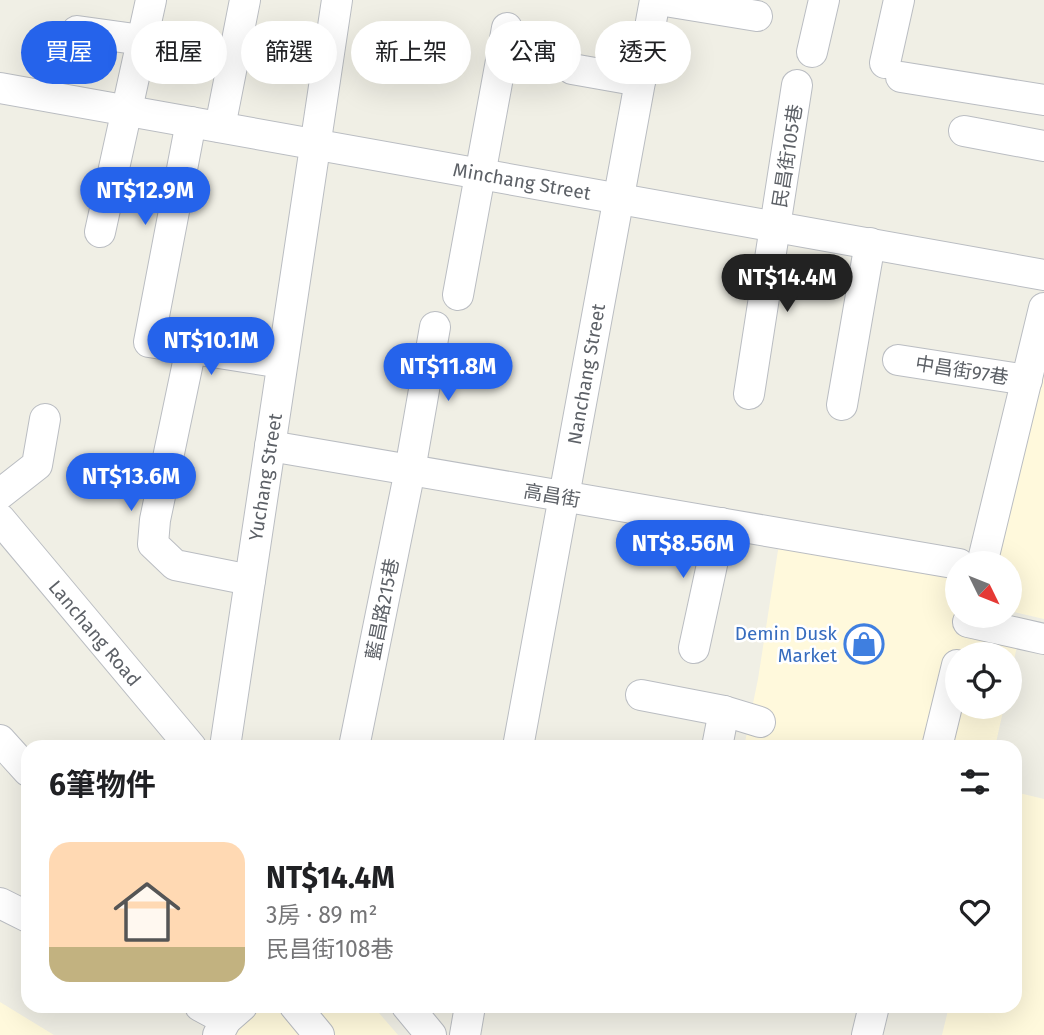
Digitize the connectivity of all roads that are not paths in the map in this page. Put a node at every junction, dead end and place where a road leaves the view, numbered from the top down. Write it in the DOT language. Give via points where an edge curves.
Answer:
graph roads {
  1 [pos="151,0"];
  2 [pos="245,0"];
  3 [pos="337,0"];
  4 [pos="657,0"];
  5 [pos="824,0"];
  6 [pos="899,0"];
  7 [pos="757,16"];
  8 [pos="146,21"];
  9 [pos="652,21"];
  10 [pos="812,52"];
  11 [pos="132,84"];
  12 [pos="497,84"];
  13 [pos="638,84"];
  14 [pos="797,85"];
  15 [pos="0,88"];
  16 [pos="1044,100"];
  17 [pos="126,111"];
  18 [pos="206,125"];
  19 [pos="964,131"];
  20 [pos="315,144"];
  21 [pos="1044,146"];
  22 [pos="480,174"];
  23 [pos="618,198"];
  24 [pos="776,227"];
  25 [pos="100,232"];
  26 [pos="870,243"];
  27 [pos="1044,275"];
  28 [pos="458,295"];
  29 [pos="1044,308"];
  30 [pos="435,327"];
  31 [pos="191,348"];
  32 [pos="898,360"];
  33 [pos="282,363"];
  34 [pos="1027,380"];
  35 [pos="749,394"];
  36 [pos="842,405"];
  37 [pos="45,419"];
  38 [pos="270,446"];
  39 [pos="410,470"];
  40 [pos="0,494"];
  41 [pos="564,497"];
  42 [pos="0,519"];
  43 [pos="721,523"];
  44 [pos="985,551"];
  45 [pos="945,562"];
  46 [pos="250,580"];
  47 [pos="1003,628"];
  48 [pos="1044,639"];
  49 [pos="694,648"];
  50 [pos="640,695"];
  51 [pos="724,711"];
  52 [pos="945,714"];
  53 [pos="760,722"];
  54 [pos="0,740"];
  55 [pos="185,740"];
  56 [pos="226,740"];
  57 [pos="355,740"];
  58 [pos="519,740"];
  59 [pos="718,740"];
  60 [pos="939,740"];
  61 [pos="21,763"];
  62 [pos="301,1013"];
  63 [pos="413,1013"];
  64 [pos="469,1013"];
  65 [pos="872,1013"];
  66 [pos="318,1035"];
  67 [pos="431,1035"];
  68 [pos="465,1035"];
  69 [pos="867,1035"];
  1 -- 8 [label="street"];
  2 -- 18 [label="street"];
  3 -- 20 [label="street, Yuchang Street"];
  4 -- 7 [label="street"];
  4 -- 9 [label="street, Nanchang Street"];
  5 -- 10 [label="street"];
  6 -- 16 [label="street" via="893,70"];
  11 -- 17 [label="street"];
  12 -- 22 [label="street"];
  13 -- 23 [label="street, Nanchang Street"];
  14 -- 24 [label="street, 民昌街105巷"];
  15 -- 17 [label="street, Minchang Street"];
  17 -- 18 [label="street, Minchang Street"];
  17 -- 25 [label="street"];
  18 -- 20 [label="street, Minchang Street"];
  18 -- 31 [label="street" via="149,342"];
  19 -- 21 [label="street"];
  20 -- 22 [label="street, Minchang Street"];
  20 -- 33 [label="street, Yuchang Street"];
  22 -- 23 [label="street, Minchang Street"];
  22 -- 28 [label="street"];
  23 -- 24 [label="street, Minchang Street"];
  23 -- 41 [label="street, Nanchang Street"];
  24 -- 26 [label="street, Minchang Street"];
  24 -- 35 [label="street, 民昌街105巷"];
  26 -- 27 [label="street, Minchang Street"];
  26 -- 36 [label="street"];
  29 -- 34 [label="street"];
  30 -- 39 [label="street, 藍昌路215巷"];
  31 -- 33 [label="street"];
  31 -- 46 [label="street" via="153,544 175,565"];
  32 -- 34 [label="street, 中昌街97巷"];
  33 -- 38 [label="street, Yuchang Street"];
  34 -- 44 [label="street"];
  37 -- 40 [label="street" via="37,465"];
  38 -- 39 [label="street, 高昌街"];
  38 -- 46 [label="street, Yuchang Street"];
  39 -- 41 [label="street, 高昌街"];
  39 -- 57 [label="street, 藍昌路215巷"];
  41 -- 43 [label="street, 高昌街"];
  41 -- 58 [label="street, Nanchang Street"];
  42 -- 55 [label="street, Lanchang Road"];
  43 -- 45 [label="street, 高昌街"];
  43 -- 49 [label="street"];
  46 -- 56 [label="street, Yuchang Street"];
  47 -- 48 [label="street"];
  50 -- 51 [label="street"];
  51 -- 53 [label="street"];
  51 -- 59 [label="street"];
  52 -- 60 [label="street"];
  54 -- 61 [label="street"];
  62 -- 66 [label="street"];
  63 -- 67 [label="street"];
  64 -- 68 [label="street"];
  65 -- 69 [label="street"];
}
